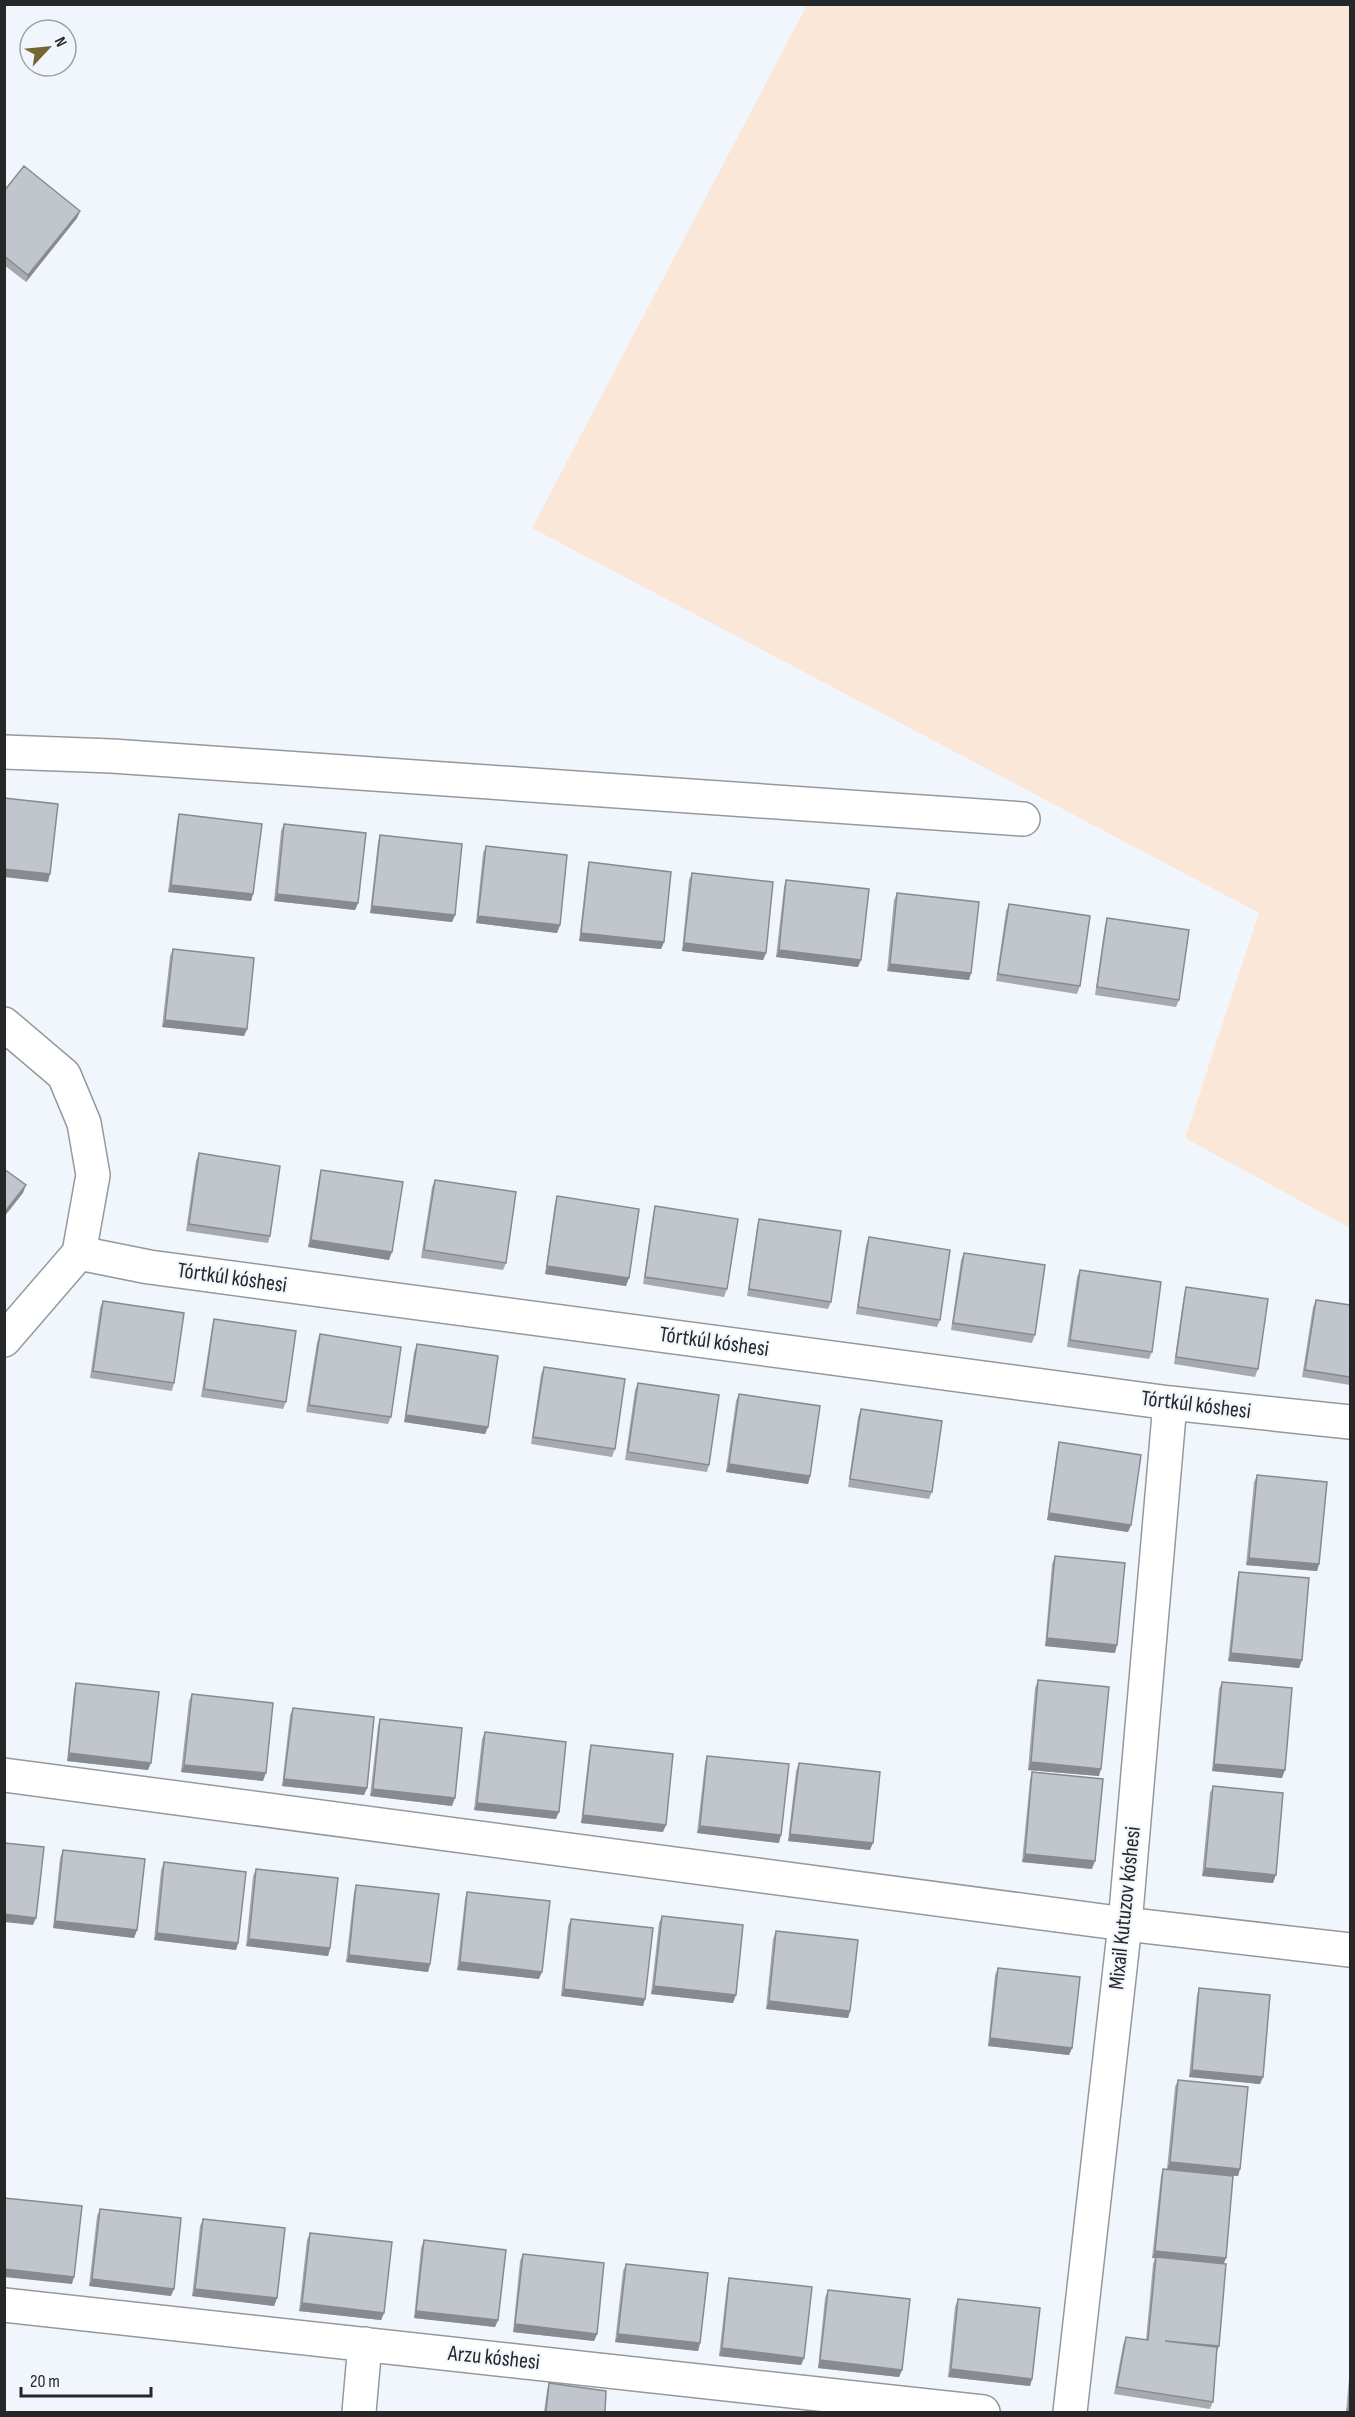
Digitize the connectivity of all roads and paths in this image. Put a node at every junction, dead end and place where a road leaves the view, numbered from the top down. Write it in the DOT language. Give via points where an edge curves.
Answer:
graph roads {
  1 [pos="4,752"];
  2 [pos="1023,819"];
  3 [pos="4,1024"];
  4 [pos="79,1253"];
  5 [pos="4,1340"];
  6 [pos="1170,1403"];
  7 [pos="1350,1422"];
  8 [pos="4,1775"];
  9 [pos="1125,1924"];
  10 [pos="1350,1950"];
  11 [pos="4,2305"];
  12 [pos="365,2344"];
  13 [pos="359,2412"];
  14 [pos="983,2412"];
  15 [pos="1070,2412"];
  1 -- 2 [label="street" via="124,756"];
  3 -- 4 [label="street" via="64,1075 84,1123 93,1175"];
  4 -- 5 [label="street"];
  4 -- 6 [label="street, Tórtkúl kóshesi" via="161,1268"];
  6 -- 7 [label="street, Tórtkúl kóshesi"];
  6 -- 9 [label="street, Mixail Kutuzov kóshesi"];
  8 -- 9 [label="street"];
  9 -- 10 [label="street"];
  9 -- 15 [label="street, Mixail Kutuzov kóshesi"];
  11 -- 12 [label="street, Arzu kóshesi"];
  12 -- 13 [label="street"];
  12 -- 14 [label="street, Arzu kóshesi"];
}
